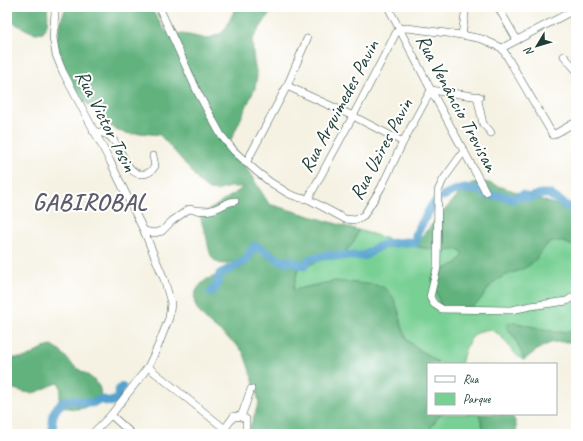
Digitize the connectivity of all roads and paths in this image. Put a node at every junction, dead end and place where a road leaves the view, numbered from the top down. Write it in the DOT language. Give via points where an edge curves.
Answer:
graph roads {
  1 [pos="57,7"];
  2 [pos="159,7"];
  3 [pos="388,7"];
  4 [pos="466,7"];
  5 [pos="498,7"];
  6 [pos="576,9"];
  7 [pos="400,29"];
  8 [pos="462,35"];
  9 [pos="307,38"];
  10 [pos="517,40"];
  11 [pos="502,48"];
  12 [pos="564,56"];
  13 [pos="576,70"];
  14 [pos="286,86"];
  15 [pos="431,90"];
  16 [pos="353,116"];
  17 [pos="576,122"];
  18 [pos="93,131"];
  19 [pos="491,133"];
  20 [pos="403,142"];
  21 [pos="464,151"];
  22 [pos="153,156"];
  23 [pos="246,163"];
  24 [pos="486,192"];
  25 [pos="308,199"];
  26 [pos="235,201"];
  27 [pos="144,231"];
  28 [pos="576,295"];
  29 [pos="148,366"];
  30 [pos="251,389"];
  31 [pos="111,415"];
  32 [pos="237,416"];
  33 [pos="223,432"];
  34 [pos="91,434"];
  35 [pos="132,434"];
  36 [pos="245,434"];
  1 -- 18 [label="street, Rua Victor Tosin" via="53,38 56,55"];
  2 -- 23 [label="street" via="198,93 221,134"];
  3 -- 7 [label="street, Rua Venâncio Trevisan"];
  4 -- 8 [label="street"];
  5 -- 10 [label="street"];
  6 -- 10 [label="street"];
  7 -- 8 [label="street"];
  7 -- 15 [label="street, Rua Venâncio Trevisan"];
  7 -- 16 [label="street, Rua Arquimedes Pavin"];
  8 -- 11 [label="street" via="482,39"];
  9 -- 14 [label="street"];
  10 -- 11 [label="street"];
  11 -- 17 [label="street" via="553,135"];
  12 -- 13 [label="street"];
  14 -- 16 [label="street"];
  14 -- 23 [label="street"];
  15 -- 19 [label="street" via="478,96 483,124"];
  15 -- 20 [label="street, Rua Uzires Pavin"];
  15 -- 21 [label="street, Rua Venâncio Trevisan"];
  16 -- 20 [label="street"];
  16 -- 25 [label="street, Rua Arquimedes Pavin"];
  18 -- 22 [label="street" via="105,133 113,139 132,171 138,174 152,171 156,166"];
  18 -- 27 [label="street, Rua Victor Tosin"];
  20 -- 25 [label="street, Rua Uzires Pavin" via="381,188 364,215 356,220 345,219"];
  21 -- 24 [label="street, Rua Venâncio Trevisan"];
  21 -- 28 [label="street" via="438,191 437,268 430,297 434,304 442,308 511,310 567,301"];
  23 -- 25 [label="street" via="289,194"];
  26 -- 27 [label="street" via="210,210 189,209 162,231"];
  27 -- 29 [label="street, Rua Victor Tosin" via="164,278 171,303 169,318"];
  29 -- 31 [label="street, Rua Victor Tosin"];
  29 -- 33 [label="street"];
  30 -- 32 [label="street"];
  31 -- 34 [label="street, Rua Victor Tosin"];
  31 -- 35 [label="street"];
  32 -- 33 [label="street"];
  32 -- 36 [label="street" via="246,420"];
}
